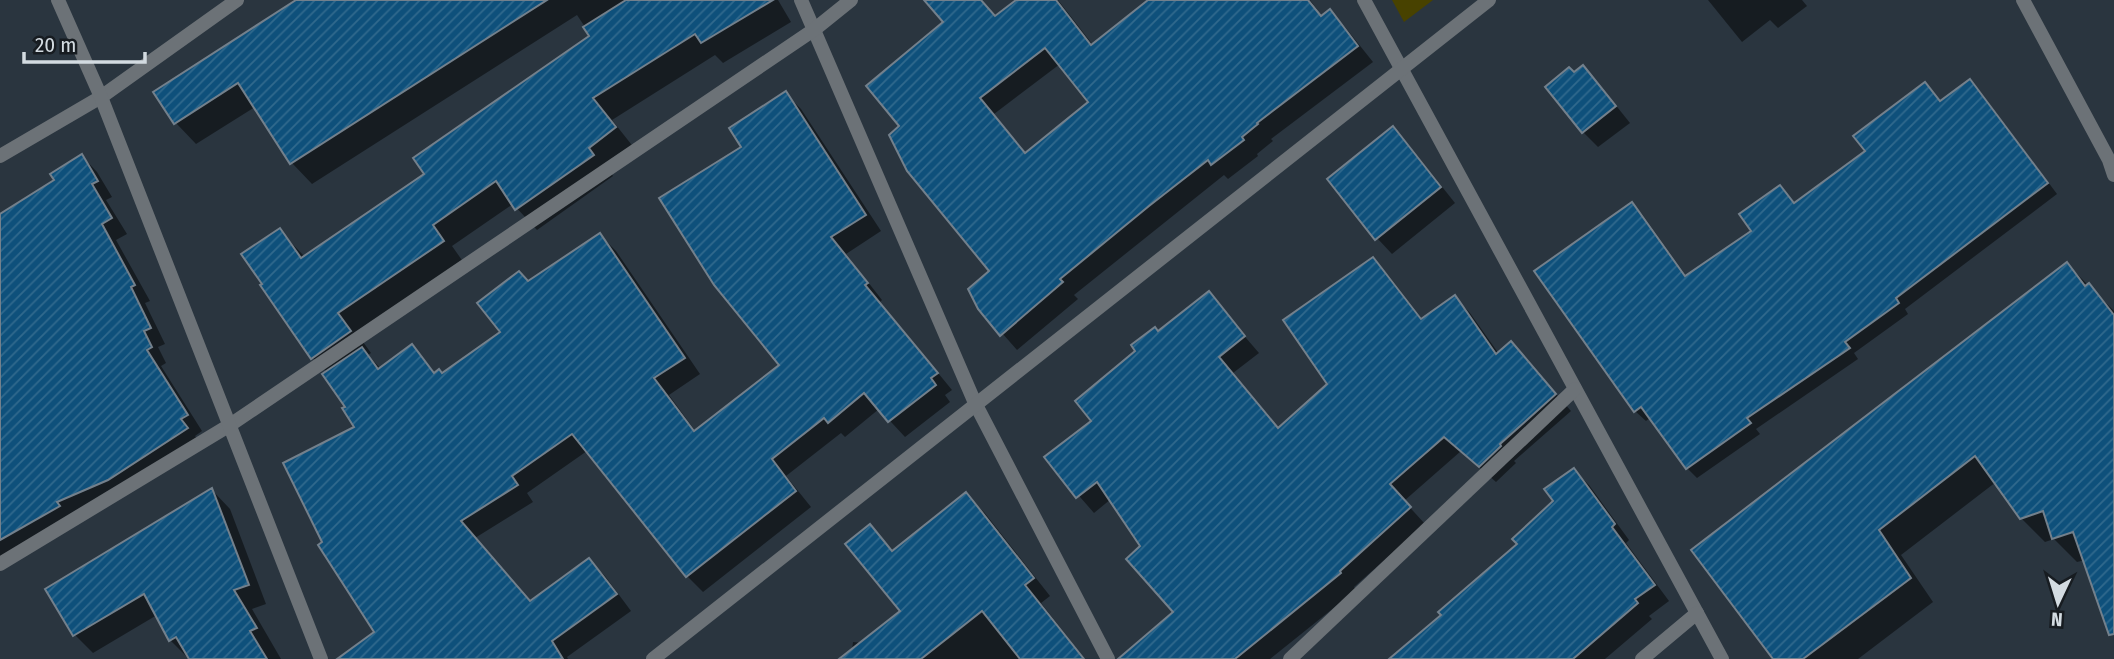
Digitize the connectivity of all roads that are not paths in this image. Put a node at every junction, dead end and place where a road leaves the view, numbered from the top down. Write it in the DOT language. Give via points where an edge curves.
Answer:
graph roads {
  1 [pos="58,0"];
  2 [pos="237,0"];
  3 [pos="801,0"];
  4 [pos="851,0"];
  5 [pos="1364,0"];
  6 [pos="1489,0"];
  7 [pos="2023,0"];
  8 [pos="815,29"];
  9 [pos="1402,69"];
  10 [pos="102,97"];
  11 [pos="0,156"];
  12 [pos="2111,159"];
  13 [pos="2114,175"];
  14 [pos="1575,389"];
  15 [pos="975,403"];
  16 [pos="230,425"];
  17 [pos="0,564"];
  18 [pos="1697,613"];
  19 [pos="321,659"];
  20 [pos="653,659"];
  21 [pos="1108,659"];
  22 [pos="1290,659"];
  23 [pos="1642,659"];
  24 [pos="1722,659"];
  1 -- 10 [label="street"];
  2 -- 10 [label="street"];
  3 -- 8 [label="street"];
  4 -- 8 [label="street"];
  5 -- 9 [label="street"];
  6 -- 9 [label="street"];
  7 -- 12 [label="street"];
  8 -- 15 [label="street"];
  8 -- 16 [label="street"];
  9 -- 14 [label="street"];
  9 -- 15 [label="street"];
  10 -- 11 [label="street"];
  10 -- 16 [label="street"];
  12 -- 13 [label="street"];
  14 -- 18 [label="street"];
  14 -- 22 [label="street"];
  15 -- 20 [label="street"];
  15 -- 21 [label="street"];
  16 -- 17 [label="street"];
  16 -- 19 [label="street"];
  18 -- 23 [label="street"];
  18 -- 24 [label="street"];
}
